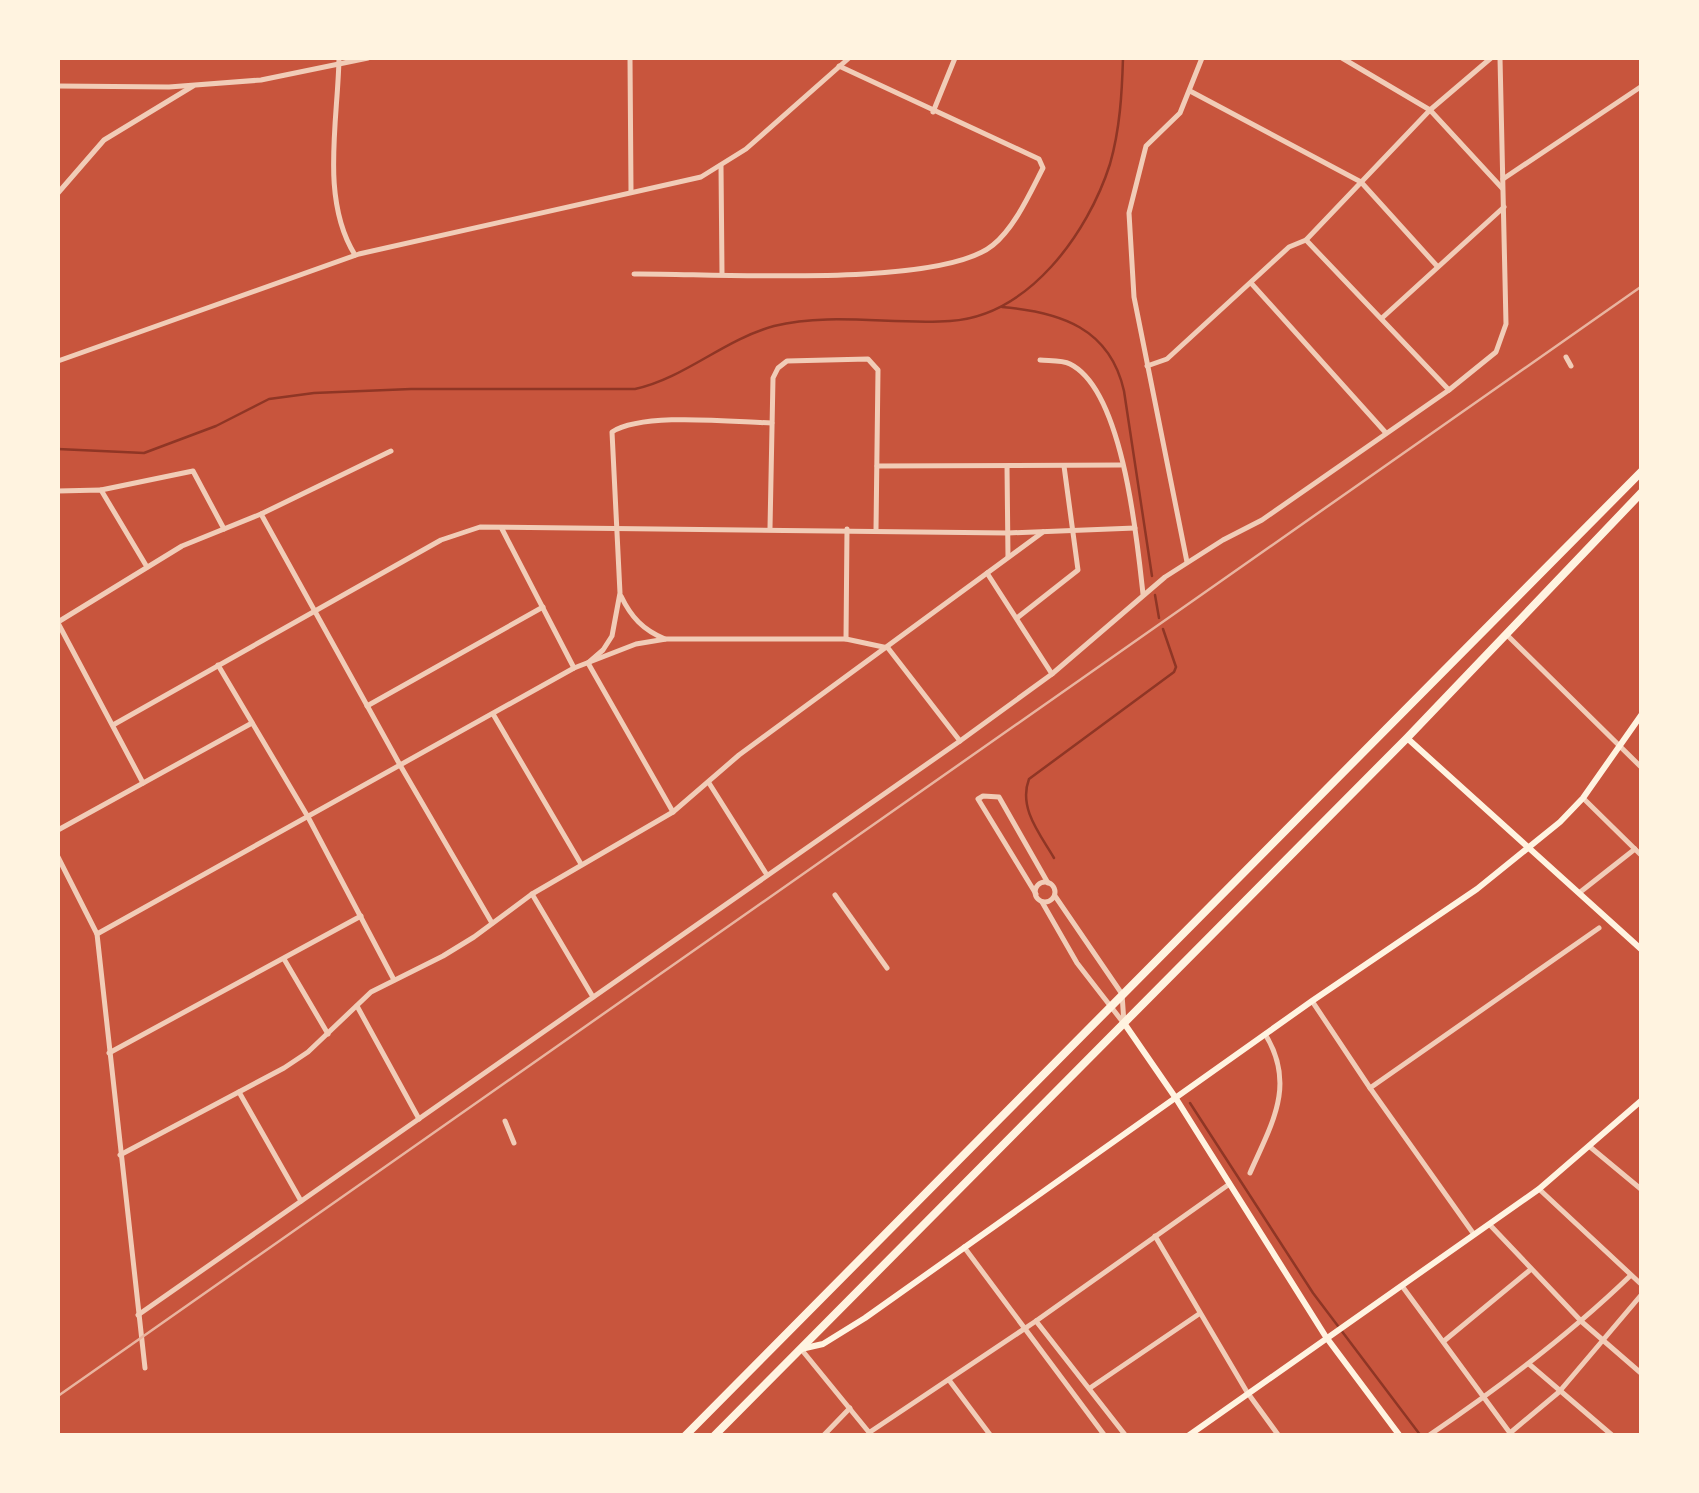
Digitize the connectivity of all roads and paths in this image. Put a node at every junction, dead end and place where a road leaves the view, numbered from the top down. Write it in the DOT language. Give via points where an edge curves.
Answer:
graph roads {
  1 [pos="368,58"];
  2 [pos="630,58"];
  3 [pos="848,58"];
  4 [pos="955,58"];
  5 [pos="1202,58"];
  6 [pos="1342,58"];
  7 [pos="1491,58"];
  8 [pos="1500,58"];
  9 [pos="340,60"];
  10 [pos="839,66"];
  11 [pos="196,85"];
  12 [pos="58,86"];
  13 [pos="1642,86"];
  14 [pos="1189,90"];
  15 [pos="1430,110"];
  16 [pos="933,112"];
  17 [pos="721,164"];
  18 [pos="1504,179"];
  19 [pos="1361,182"];
  20 [pos="1504,190"];
  21 [pos="631,191"];
  22 [pos="58,193"];
  23 [pos="1504,207"];
  24 [pos="1306,240"];
  25 [pos="355,256"];
  26 [pos="1437,266"];
  27 [pos="722,273"];
  28 [pos="634,274"];
  29 [pos="1251,283"];
  30 [pos="1382,318"];
  31 [pos="1566,357"];
  32 [pos="1040,360"];
  33 [pos="58,361"];
  34 [pos="1147,366"];
  35 [pos="1571,366"];
  36 [pos="1449,390"];
  37 [pos="772,423"];
  38 [pos="1386,433"];
  39 [pos="391,451"];
  40 [pos="1121,465"];
  41 [pos="877,466"];
  42 [pos="1007,466"];
  43 [pos="1064,466"];
  44 [pos="1642,467"];
  45 [pos="101,490"];
  46 [pos="58,491"];
  47 [pos="1642,492"];
  48 [pos="260,514"];
  49 [pos="502,528"];
  50 [pos="616,528"];
  51 [pos="770,528"];
  52 [pos="1135,528"];
  53 [pos="224,529"];
  54 [pos="847,529"];
  55 [pos="876,530"];
  56 [pos="1072,531"];
  57 [pos="1008,532"];
  58 [pos="1043,532"];
  59 [pos="1008,557"];
  60 [pos="1187,562"];
  61 [pos="147,567"];
  62 [pos="987,572"];
  63 [pos="620,593"];
  64 [pos="1143,594"];
  65 [pos="543,608"];
  66 [pos="314,610"];
  67 [pos="1017,618"];
  68 [pos="58,622"];
  69 [pos="1506,634"];
  70 [pos="666,639"];
  71 [pos="846,640"];
  72 [pos="888,648"];
  73 [pos="588,663"];
  74 [pos="218,665"];
  75 [pos="574,668"];
  76 [pos="1052,674"];
  77 [pos="367,706"];
  78 [pos="493,714"];
  79 [pos="1642,714"];
  80 [pos="252,723"];
  81 [pos="112,725"];
  82 [pos="1406,738"];
  83 [pos="960,740"];
  84 [pos="1619,748"];
  85 [pos="400,766"];
  86 [pos="1642,768"];
  87 [pos="143,783"];
  88 [pos="709,783"];
  89 [pos="1582,798"];
  90 [pos="673,812"];
  91 [pos="308,817"];
  92 [pos="58,830"];
  93 [pos="1530,847"];
  94 [pos="1634,849"];
  95 [pos="1642,856"];
  96 [pos="58,857"];
  97 [pos="581,864"];
  98 [pos="767,875"];
  99 [pos="1048,883"];
  100 [pos="1579,893"];
  101 [pos="532,894"];
  102 [pos="1036,894"];
  103 [pos="835,895"];
  104 [pos="1055,896"];
  105 [pos="1042,902"];
  106 [pos="361,916"];
  107 [pos="492,923"];
  108 [pos="1599,928"];
  109 [pos="97,934"];
  110 [pos="1642,950"];
  111 [pos="284,958"];
  112 [pos="888,968"];
  113 [pos="394,980"];
  114 [pos="1122,994"];
  115 [pos="593,997"];
  116 [pos="1312,1001"];
  117 [pos="357,1006"];
  118 [pos="1109,1007"];
  119 [pos="1124,1023"];
  120 [pos="328,1034"];
  121 [pos="1266,1034"];
  122 [pos="109,1053"];
  123 [pos="1370,1088"];
  124 [pos="239,1092"];
  125 [pos="1176,1097"];
  126 [pos="1642,1100"];
  127 [pos="419,1118"];
  128 [pos="506,1121"];
  129 [pos="514,1143"];
  130 [pos="1589,1146"];
  131 [pos="120,1155"];
  132 [pos="1250,1173"];
  133 [pos="1228,1185"];
  134 [pos="1539,1190"];
  135 [pos="1642,1190"];
  136 [pos="301,1201"];
  137 [pos="1490,1224"];
  138 [pos="1473,1233"];
  139 [pos="1156,1236"];
  140 [pos="964,1247"];
  141 [pos="1530,1270"];
  142 [pos="1630,1276"];
  143 [pos="1402,1286"];
  144 [pos="1642,1286"];
  145 [pos="1642,1294"];
  146 [pos="1199,1314"];
  147 [pos="138,1316"];
  148 [pos="1036,1322"];
  149 [pos="1582,1322"];
  150 [pos="1025,1329"];
  151 [pos="1326,1337"];
  152 [pos="1602,1340"];
  153 [pos="1443,1342"];
  154 [pos="801,1349"];
  155 [pos="1529,1364"];
  156 [pos="145,1368"];
  157 [pos="1642,1374"];
  158 [pos="948,1380"];
  159 [pos="1090,1388"];
  160 [pos="1247,1392"];
  161 [pos="1559,1392"];
  162 [pos="1483,1398"];
  163 [pos="850,1408"];
  164 [pos="871,1434"];
  165 [pos="1511,1434"];
  166 [pos="685,1436"];
  167 [pos="714,1436"];
  168 [pos="823,1436"];
  169 [pos="991,1436"];
  170 [pos="1105,1436"];
  171 [pos="1126,1436"];
  172 [pos="1188,1436"];
  173 [pos="1278,1436"];
  174 [pos="1400,1436"];
  175 [pos="1428,1436"];
  176 [pos="1613,1436"];
  1 -- 9 [label="street"];
  2 -- 21 [label="street"];
  3 -- 10 [label="street"];
  4 -- 16 [label="street"];
  5 -- 14 [label="street"];
  6 -- 15 [label="street"];
  7 -- 15 [label="street"];
  8 -- 18 [label="street"];
  9 -- 11 [label="street" via="260,80"];
  9 -- 25 [label="street" via="334,196"];
  10 -- 16 [label="street"];
  10 -- 17 [label="street"];
  11 -- 12 [label="street"];
  11 -- 22 [label="street" via="104,140"];
  13 -- 18 [label="street"];
  14 -- 19 [label="street"];
  14 -- 34 [label="street" via="1180,112 1146,146 1129,213"];
  15 -- 19 [label="street"];
  15 -- 20 [label="street"];
  16 -- 27 [label="street" via="1039,159 1043,168 1023,206 993,245 928,270"];
  17 -- 21 [label="street" via="701,177"];
  17 -- 27 [label="street"];
  18 -- 20 [label="street"];
  19 -- 24 [label="street"];
  19 -- 26 [label="street"];
  20 -- 23 [label="street"];
  21 -- 25 [label="street"];
  23 -- 26 [label="street"];
  23 -- 36 [label="street" via="1501,342"];
  24 -- 29 [label="street" via="1288,247"];
  24 -- 30 [label="street"];
  25 -- 33 [label="street"];
  26 -- 30 [label="street"];
  27 -- 28 [label="street"];
  29 -- 34 [label="street" via="1167,359"];
  29 -- 38 [label="street"];
  30 -- 36 [label="street"];
  31 -- 35 [label="street"];
  32 -- 40 [label="street" via="1068,362 1080,372 1110,416"];
  34 -- 60 [label="street"];
  36 -- 38 [label="street"];
  37 -- 41 [label="street" via="773,378 787,361 868,359 878,370"];
  37 -- 50 [label="street" via="660,421 612,432"];
  37 -- 51 [label="street"];
  38 -- 60 [label="street" via="1262,520"];
  39 -- 48 [label="street"];
  40 -- 43 [label="street"];
  40 -- 52 [label="street"];
  41 -- 42 [label="street"];
  41 -- 55 [label="street"];
  42 -- 43 [label="street"];
  42 -- 57 [label="street"];
  43 -- 56 [label="street"];
  44 -- 114 [label="highway"];
  45 -- 46 [label="street"];
  45 -- 53 [label="street" via="193,471"];
  45 -- 61 [label="street"];
  47 -- 69 [label="highway"];
  48 -- 53 [label="street"];
  48 -- 66 [label="street"];
  49 -- 50 [label="street"];
  49 -- 65 [label="street"];
  49 -- 66 [label="street" via="480,527 441,540"];
  50 -- 51 [label="street"];
  50 -- 63 [label="street"];
  51 -- 54 [label="street"];
  52 -- 56 [label="street"];
  52 -- 64 [label="street"];
  53 -- 61 [label="street"];
  54 -- 55 [label="street"];
  54 -- 71 [label="street"];
  55 -- 57 [label="street"];
  56 -- 58 [label="street"];
  56 -- 67 [label="street" via="1078,570"];
  57 -- 58 [label="street"];
  57 -- 59 [label="street"];
  58 -- 59 [label="street"];
  59 -- 62 [label="street"];
  60 -- 64 [label="street"];
  61 -- 68 [label="street"];
  62 -- 67 [label="street"];
  62 -- 72 [label="street"];
  63 -- 70 [label="street" via="637,621"];
  63 -- 73 [label="street" via="612,636"];
  64 -- 76 [label="street"];
  65 -- 75 [label="street"];
  65 -- 77 [label="street"];
  66 -- 74 [label="street"];
  66 -- 77 [label="street"];
  67 -- 76 [label="street"];
  68 -- 81 [label="street"];
  69 -- 82 [label="highway"];
  69 -- 84 [label="street"];
  70 -- 71 [label="street"];
  70 -- 73 [label="street"];
  71 -- 72 [label="street"];
  72 -- 83 [label="street"];
  72 -- 88 [label="street"];
  73 -- 75 [label="street"];
  73 -- 90 [label="street"];
  74 -- 80 [label="street"];
  74 -- 81 [label="street"];
  75 -- 78 [label="street"];
  76 -- 83 [label="street"];
  77 -- 85 [label="street"];
  78 -- 85 [label="street"];
  78 -- 97 [label="street"];
  79 -- 84 [label="main road"];
  80 -- 87 [label="street"];
  80 -- 91 [label="street"];
  81 -- 87 [label="street"];
  82 -- 93 [label="main road"];
  82 -- 119 [label="highway"];
  83 -- 98 [label="street"];
  84 -- 86 [label="street"];
  84 -- 89 [label="main road"];
  85 -- 91 [label="street"];
  85 -- 107 [label="street"];
  87 -- 92 [label="street"];
  88 -- 90 [label="street"];
  88 -- 98 [label="street"];
  89 -- 93 [label="main road"];
  89 -- 94 [label="street"];
  90 -- 97 [label="street"];
  91 -- 106 [label="street"];
  91 -- 109 [label="street"];
  93 -- 100 [label="main road"];
  93 -- 116 [label="main road"];
  94 -- 95 [label="street"];
  94 -- 100 [label="street"];
  96 -- 109 [label="street"];
  97 -- 101 [label="street"];
  98 -- 115 [label="street"];
  99 -- 102 [label="street" via="1038,885"];
  99 -- 102 [label="street" via="999,797 978,799"];
  99 -- 104 [label="street"];
  100 -- 110 [label="main road"];
  101 -- 107 [label="street"];
  101 -- 115 [label="street"];
  102 -- 105 [label="street"];
  103 -- 112 [label="street"];
  104 -- 105 [label="street"];
  104 -- 114 [label="street"];
  105 -- 118 [label="street"];
  106 -- 111 [label="street"];
  106 -- 113 [label="street"];
  107 -- 113 [label="street"];
  108 -- 123 [label="street"];
  109 -- 122 [label="street"];
  111 -- 120 [label="street"];
  111 -- 122 [label="street"];
  113 -- 117 [label="street"];
  114 -- 118 [label="highway"];
  114 -- 119 [label="street"];
  115 -- 127 [label="street"];
  116 -- 121 [label="main road"];
  116 -- 123 [label="street"];
  117 -- 120 [label="street"];
  117 -- 127 [label="street"];
  118 -- 119 [label="street"];
  118 -- 166 [label="highway"];
  119 -- 125 [label="main road"];
  119 -- 154 [label="highway"];
  120 -- 124 [label="street"];
  121 -- 125 [label="main road"];
  121 -- 132 [label="street" via="1281,1096"];
  122 -- 131 [label="street"];
  123 -- 138 [label="street"];
  124 -- 131 [label="street"];
  124 -- 136 [label="street"];
  125 -- 133 [label="main road"];
  125 -- 140 [label="main road"];
  126 -- 130 [label="main road"];
  127 -- 136 [label="street"];
  128 -- 129 [label="street"];
  130 -- 134 [label="main road"];
  130 -- 135 [label="street"];
  131 -- 147 [label="street"];
  133 -- 139 [label="street"];
  133 -- 151 [label="main road"];
  134 -- 137 [label="main road"];
  134 -- 142 [label="street"];
  136 -- 147 [label="street"];
  137 -- 138 [label="main road"];
  137 -- 141 [label="street"];
  138 -- 143 [label="main road"];
  139 -- 146 [label="street"];
  139 -- 148 [label="street"];
  140 -- 150 [label="street"];
  140 -- 154 [label="main road" via="844,1332"];
  141 -- 149 [label="street"];
  141 -- 153 [label="street"];
  142 -- 144 [label="street"];
  142 -- 149 [label="street"];
  143 -- 151 [label="main road"];
  143 -- 153 [label="street"];
  145 -- 152 [label="street"];
  146 -- 159 [label="street"];
  146 -- 160 [label="street"];
  147 -- 156 [label="street"];
  148 -- 150 [label="street"];
  148 -- 159 [label="street"];
  149 -- 152 [label="street"];
  149 -- 155 [label="street"];
  150 -- 158 [label="street"];
  150 -- 170 [label="street"];
  151 -- 160 [label="main road"];
  151 -- 174 [label="main road"];
  152 -- 157 [label="street"];
  152 -- 161 [label="street"];
  153 -- 162 [label="street"];
  154 -- 163 [label="street"];
  154 -- 167 [label="highway"];
  155 -- 161 [label="street"];
  155 -- 162 [label="street"];
  158 -- 164 [label="street"];
  158 -- 169 [label="street"];
  159 -- 171 [label="street"];
  160 -- 172 [label="main road"];
  160 -- 173 [label="street"];
  161 -- 165 [label="street"];
  161 -- 176 [label="street"];
  162 -- 165 [label="street"];
  162 -- 175 [label="street"];
  163 -- 164 [label="street"];
  163 -- 168 [label="street"];
}
